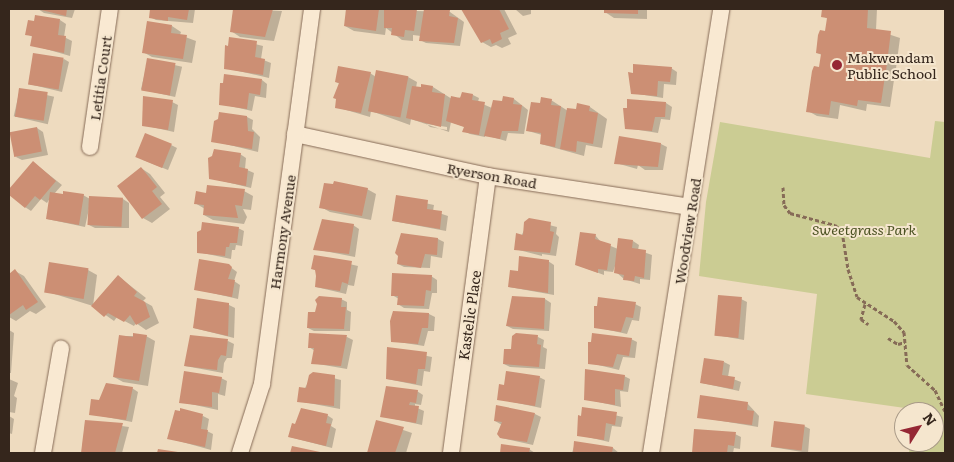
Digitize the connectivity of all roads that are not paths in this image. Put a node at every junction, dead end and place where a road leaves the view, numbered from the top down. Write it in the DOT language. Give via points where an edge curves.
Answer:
graph roads {
  1 [pos="110,9"];
  2 [pos="312,9"];
  3 [pos="721,9"];
  4 [pos="295,134"];
  5 [pos="90,148"];
  6 [pos="488,176"];
  7 [pos="691,207"];
  8 [pos="61,349"];
  9 [pos="43,453"];
  10 [pos="240,453"];
  11 [pos="451,453"];
  12 [pos="651,453"];
  1 -- 5 [label="street, Letitia Court"];
  2 -- 4 [label="street, Harmony Avenue"];
  3 -- 7 [label="street, Woodview Road"];
  4 -- 6 [label="street, Ryerson Road"];
  4 -- 10 [label="street, Harmony Avenue" via="262,384"];
  6 -- 7 [label="street, Ryerson Road"];
  6 -- 11 [label="street, Kastelic Place"];
  7 -- 12 [label="street, Woodview Road"];
  8 -- 9 [label="street"];
}
